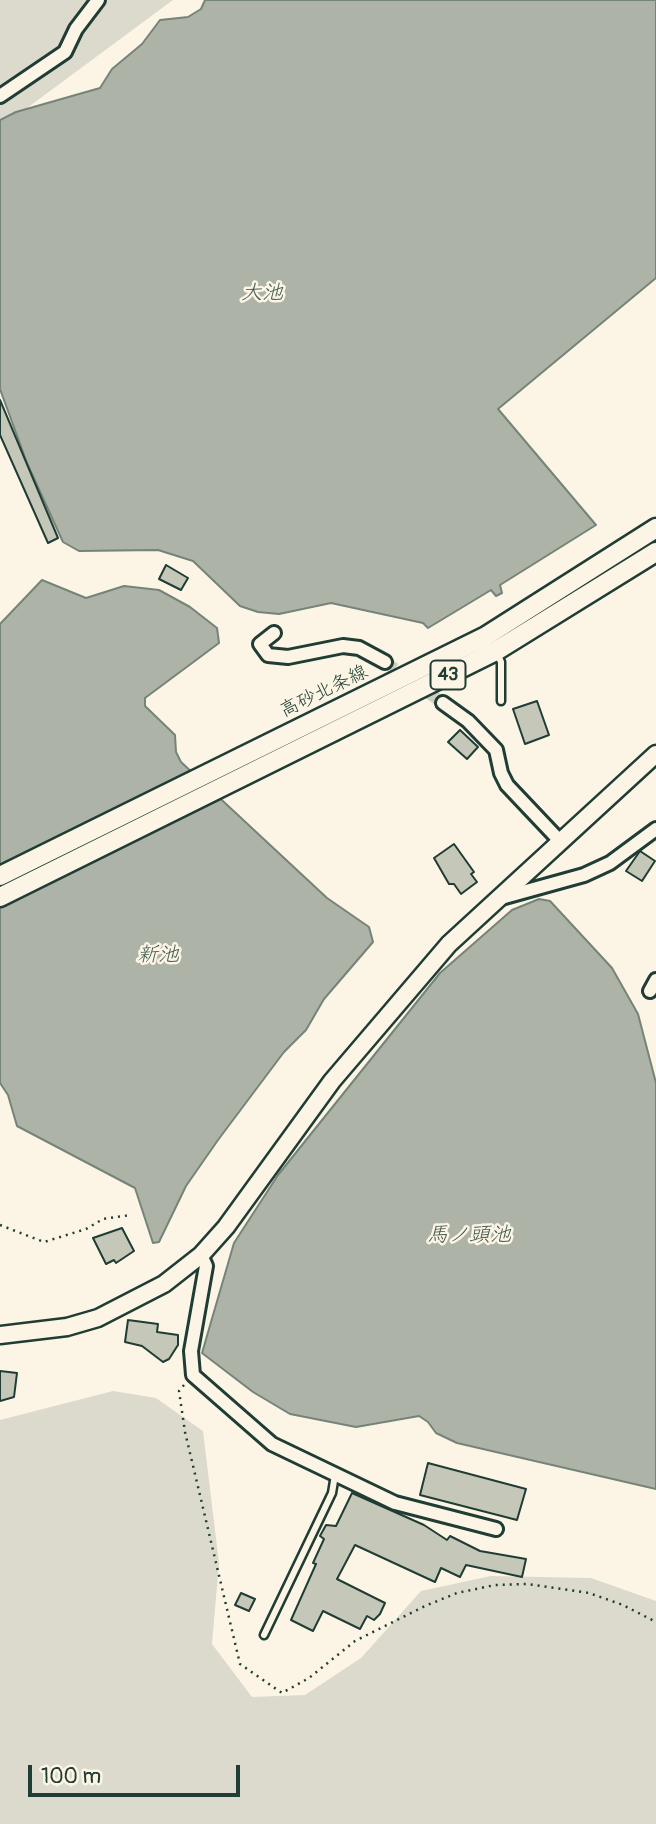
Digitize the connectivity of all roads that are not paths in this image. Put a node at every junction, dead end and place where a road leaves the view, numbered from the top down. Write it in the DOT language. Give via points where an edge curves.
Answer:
graph roads {
  1 [pos="98,0"];
  2 [pos="0,96"];
  3 [pos="656,528"];
  4 [pos="656,552"];
  5 [pos="274,633"];
  6 [pos="496,651"];
  7 [pos="385,662"];
  8 [pos="501,701"];
  9 [pos="443,703"];
  10 [pos="656,754"];
  11 [pos="656,829"];
  12 [pos="559,840"];
  13 [pos="0,876"];
  14 [pos="0,897"];
  15 [pos="494,900"];
  16 [pos="201,1255"];
  17 [pos="0,1335"];
  18 [pos="335,1475"];
  19 [pos="496,1529"];
  20 [pos="264,1635"];
  1 -- 2 [label="street" via="65,52"];
  3 -- 13 [label="main road, 高砂北条線 / 43" via="485,636"];
  4 -- 6 [label="main road, 高砂北条線 / 43"];
  5 -- 7 [label="street" via="260,644 268,655 288,657 343,646 359,648"];
  6 -- 8 [label="lane" via="501,662"];
  6 -- 14 [label="main road, 高砂北条線 / 43"];
  9 -- 12 [label="street" via="496,750 507,785"];
  10 -- 12 [label="street"];
  11 -- 15 [label="street" via="619,858 584,875"];
  12 -- 15 [label="street"];
  15 -- 16 [label="street" via="449,944 332,1080"];
  16 -- 17 [label="street" via="154,1290 98,1318 67,1327"];
  16 -- 18 [label="street" via="206,1266 191,1351 193,1375 272,1444"];
  18 -- 19 [label="street" via="395,1503"];
  18 -- 20 [label="lane" via="332,1493"];
}
